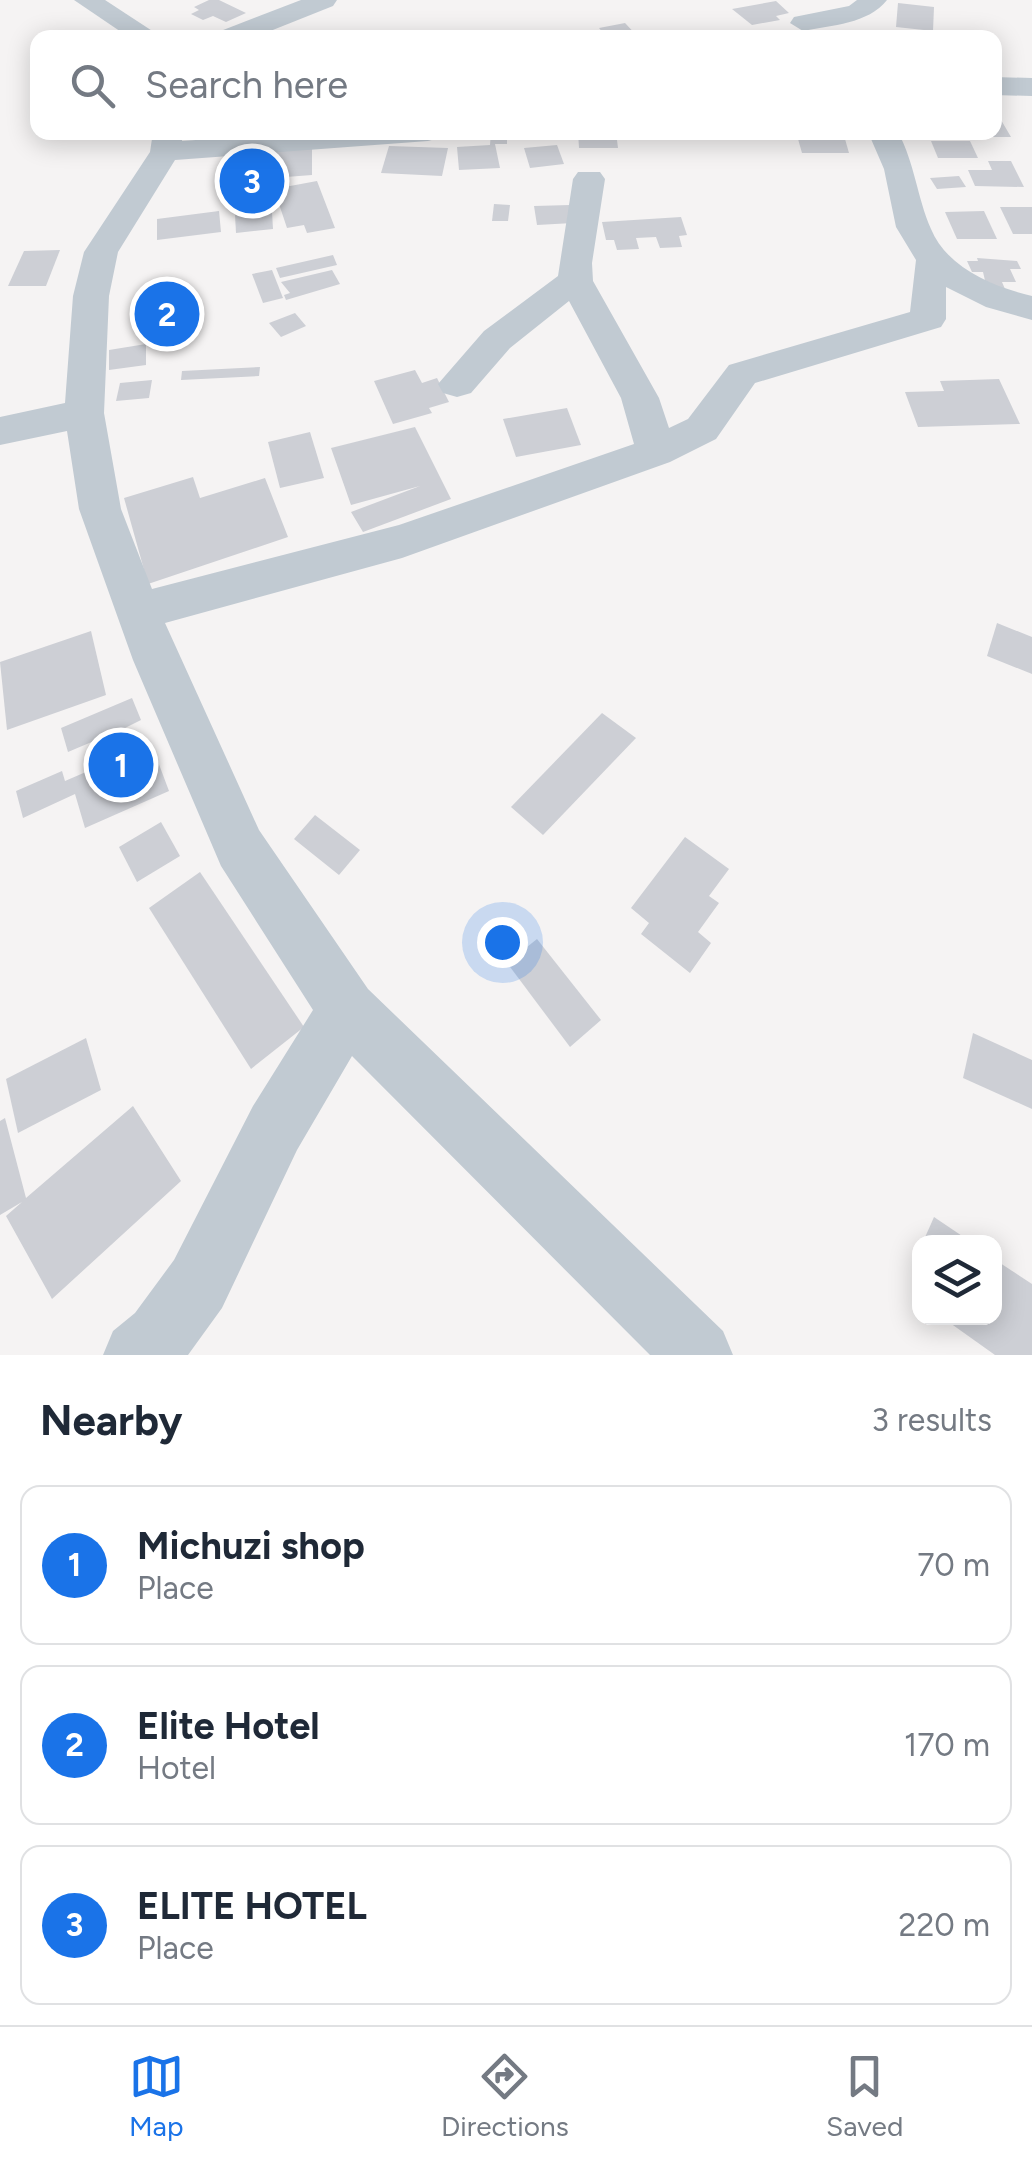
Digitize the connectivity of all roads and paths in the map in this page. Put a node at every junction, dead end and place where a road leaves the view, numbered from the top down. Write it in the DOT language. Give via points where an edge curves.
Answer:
graph roads {
  1 [pos="87,0"];
  2 [pos="324,0"];
  3 [pos="874,0"];
  4 [pos="807,20"];
  5 [pos="137,30"];
  6 [pos="248,30"];
  7 [pos="1002,86"];
  8 [pos="1032,87"];
  9 [pos="223,140"];
  10 [pos="887,140"];
  11 [pos="167,142"];
  12 [pos="590,179"];
  13 [pos="933,260"];
  14 [pos="576,281"];
  15 [pos="1027,304"];
  16 [pos="457,384"];
  17 [pos="84,413"];
  18 [pos="0,430"];
  19 [pos="656,452"];
  20 [pos="138,612"];
  21 [pos="347,1010"];
  22 [pos="136,1355"];
  23 [pos="699,1355"];
  1 -- 5 [label="street"];
  2 -- 6 [label="street"];
  3 -- 4 [label="street" via="857,12"];
  7 -- 8 [label="street"];
  9 -- 11 [label="street"];
  10 -- 13 [label="street" via="916,234"];
  11 -- 17 [label="street" via="101,252"];
  12 -- 14 [label="street"];
  13 -- 15 [label="street" via="956,278"];
  13 -- 19 [label="street" via="928,319 742,374 702,429"];
  14 -- 16 [label="street" via="525,314"];
  14 -- 19 [label="street" via="640,398"];
  17 -- 18 [label="street"];
  17 -- 20 [label="street" via="100,510"];
  19 -- 20 [label="street" via="402,541"];
  20 -- 21 [label="street" via="240,848"];
  21 -- 22 [label="street" via="275,1129 182,1310 157,1342"];
  21 -- 23 [label="street"];
}
